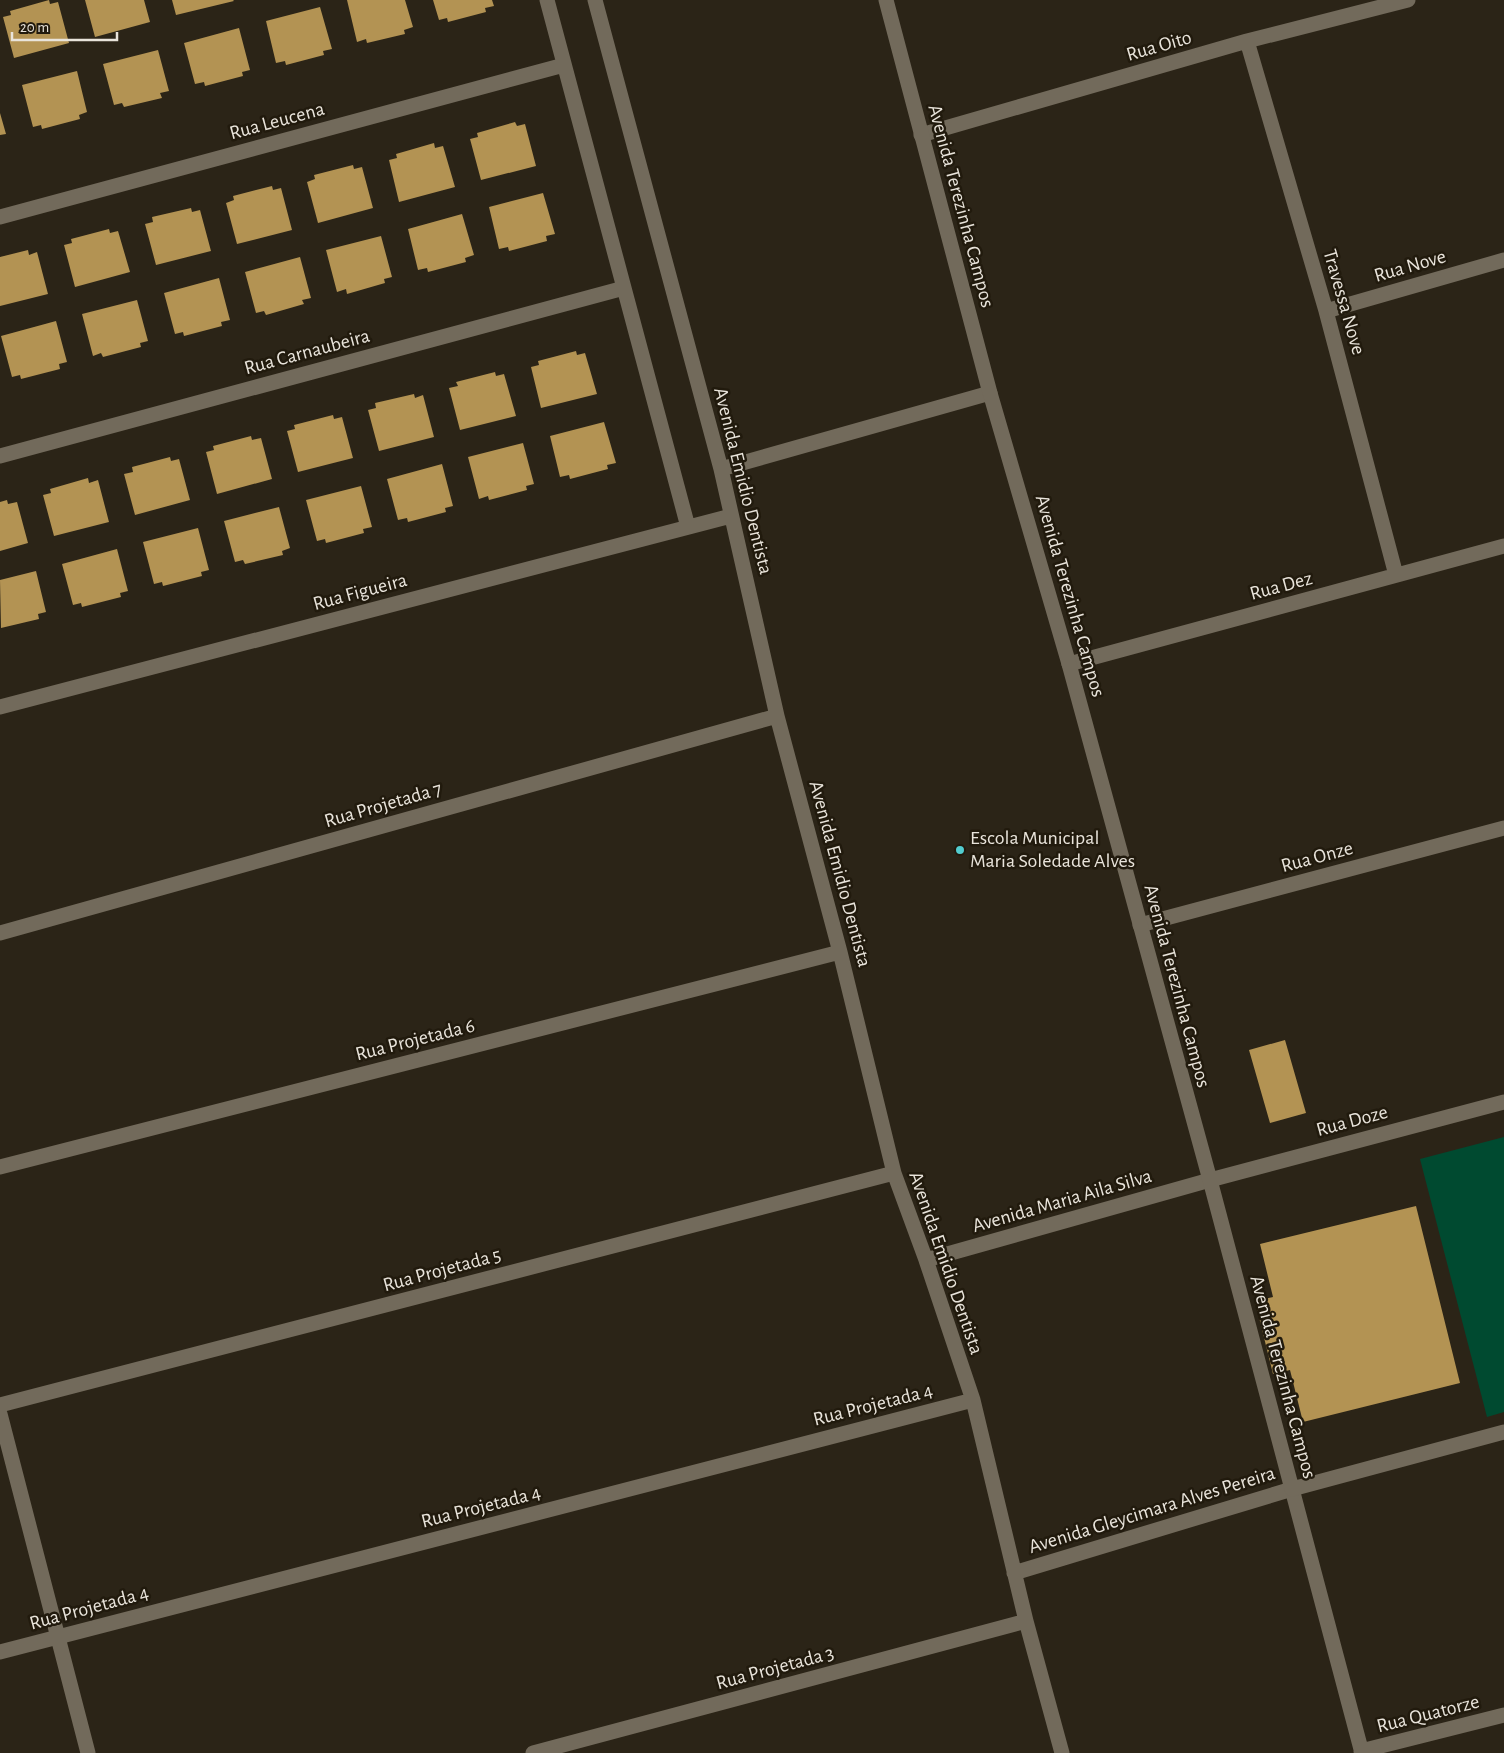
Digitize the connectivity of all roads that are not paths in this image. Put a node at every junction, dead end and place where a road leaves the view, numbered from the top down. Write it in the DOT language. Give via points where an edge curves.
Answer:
graph roads {
  1 [pos="547,0"];
  2 [pos="595,0"];
  3 [pos="886,0"];
  4 [pos="1408,0"];
  5 [pos="1247,42"];
  6 [pos="564,65"];
  7 [pos="921,135"];
  8 [pos="0,216"];
  9 [pos="1504,260"];
  10 [pos="624,288"];
  11 [pos="1326,311"];
  12 [pos="990,393"];
  13 [pos="0,456"];
  14 [pos="721,469"];
  15 [pos="731,516"];
  16 [pos="688,527"];
  17 [pos="1504,546"];
  18 [pos="1396,575"];
  19 [pos="1069,664"];
  20 [pos="0,707"];
  21 [pos="778,716"];
  22 [pos="1504,828"];
  23 [pos="1140,925"];
  24 [pos="0,933"];
  25 [pos="840,952"];
  26 [pos="1504,1102"];
  27 [pos="0,1167"];
  28 [pos="894,1173"];
  29 [pos="1210,1180"];
  30 [pos="926,1260"];
  31 [pos="972,1400"];
  32 [pos="0,1405"];
  33 [pos="0,1414"];
  34 [pos="1504,1432"];
  35 [pos="1292,1488"];
  36 [pos="1014,1573"];
  37 [pos="1026,1621"];
  38 [pos="58,1637"];
  39 [pos="0,1652"];
  40 [pos="1504,1715"];
  41 [pos="1362,1752"];
  42 [pos="88,1753"];
  43 [pos="533,1753"];
  44 [pos="1062,1753"];
  1 -- 6 [label="street"];
  2 -- 14 [label="street, Avenida Emidio Dentista"];
  3 -- 7 [label="street, Avenida Terezinha Campos"];
  4 -- 5 [label="street, Rua Oito"];
  5 -- 7 [label="street, Rua Oito"];
  5 -- 11 [label="street, Travessa Nove"];
  6 -- 8 [label="street, Rua Leucena"];
  6 -- 10 [label="street"];
  7 -- 12 [label="street, Avenida Terezinha Campos"];
  9 -- 11 [label="street, Rua Nove"];
  10 -- 13 [label="street, Rua Carnaubeira"];
  10 -- 16 [label="street"];
  11 -- 18 [label="street, Travessa Nove"];
  12 -- 14 [label="street"];
  12 -- 19 [label="street, Avenida Terezinha Campos"];
  14 -- 15 [label="street, Avenida Emidio Dentista"];
  15 -- 16 [label="street, Rua Figueira"];
  15 -- 21 [label="street, Avenida Emidio Dentista"];
  16 -- 20 [label="street, Rua Figueira"];
  17 -- 18 [label="street, Rua Dez"];
  18 -- 19 [label="street, Rua Dez"];
  19 -- 23 [label="street, Avenida Terezinha Campos"];
  21 -- 24 [label="street, Rua Projetada 7"];
  21 -- 25 [label="street, Avenida Emidio Dentista"];
  22 -- 23 [label="street, Rua Onze"];
  23 -- 29 [label="street, Avenida Terezinha Campos"];
  25 -- 27 [label="street, Rua Projetada 6"];
  25 -- 28 [label="street, Avenida Emidio Dentista"];
  26 -- 29 [label="street, Rua Doze"];
  28 -- 30 [label="street, Avenida Emidio Dentista"];
  28 -- 32 [label="street, Rua Projetada 5"];
  29 -- 30 [label="street, Avenida Maria Aila Silva"];
  29 -- 35 [label="street, Avenida Terezinha Campos"];
  30 -- 31 [label="street, Avenida Emidio Dentista"];
  31 -- 36 [label="street, Avenida Emidio Dentista"];
  31 -- 38 [label="street, Rua Projetada 4"];
  33 -- 38 [label="street"];
  34 -- 35 [label="street, Avenida Gleycimara Alves Pereira"];
  35 -- 36 [label="street, Avenida Gleycimara Alves Pereira"];
  35 -- 41 [label="street, Avenida Terezinha Campos"];
  36 -- 37 [label="street, Avenida Emidio Dentista"];
  37 -- 43 [label="street, Rua Projetada 3"];
  37 -- 44 [label="street, Avenida Emidio Dentista"];
  38 -- 39 [label="street, Rua Projetada 4"];
  38 -- 42 [label="street"];
  40 -- 41 [label="street, Rua Quatorze"];
}
